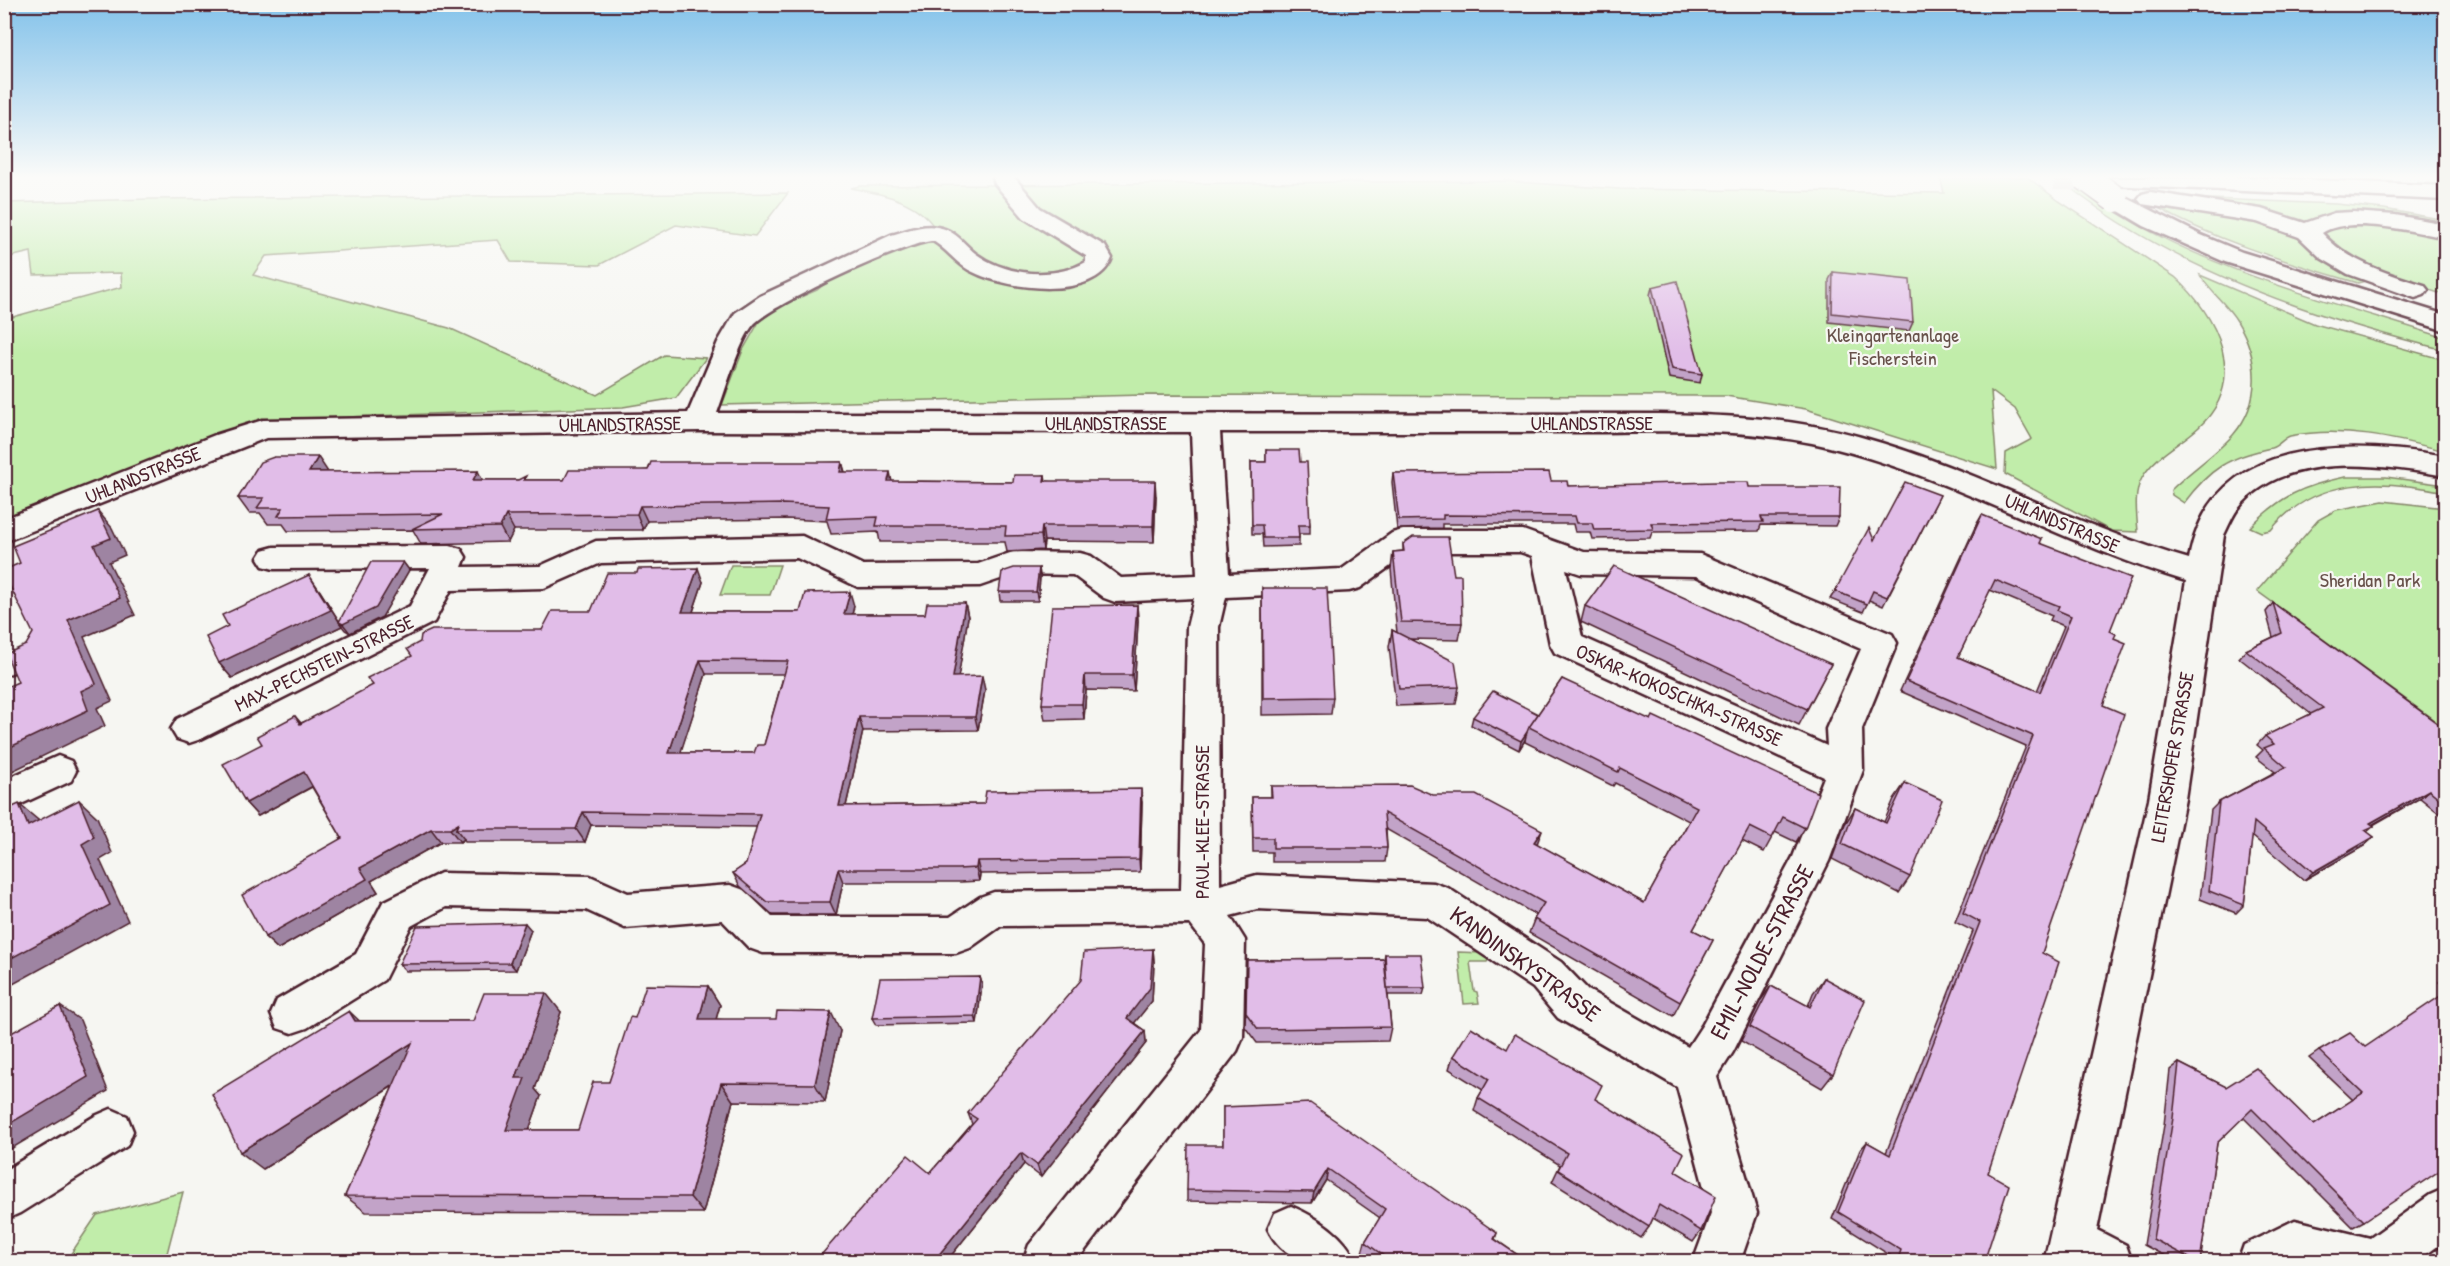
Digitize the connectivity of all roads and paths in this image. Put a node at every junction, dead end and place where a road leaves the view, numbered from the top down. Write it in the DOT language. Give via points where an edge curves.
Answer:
graph roads {
  1 [pos="914,236"];
  2 [pos="940,236"];
  3 [pos="1071,236"];
  4 [pos="2184,236"];
  5 [pos="2311,236"];
  6 [pos="2377,290"];
  7 [pos="2445,299"];
  8 [pos="2445,323"];
  9 [pos="699,422"];
  10 [pos="1205,423"];
  11 [pos="2445,466"];
  12 [pos="4,531"];
  13 [pos="1546,550"];
  14 [pos="274,558"];
  15 [pos="2202,574"];
  16 [pos="441,579"];
  17 [pos="1212,585"];
  18 [pos="6,596"];
  19 [pos="4,663"];
  20 [pos="189,729"];
  21 [pos="1845,770"];
  22 [pos="58,771"];
  23 [pos="4,797"];
  24 [pos="1200,907"];
  25 [pos="292,1014"];
  26 [pos="1695,1074"];
  27 [pos="111,1131"];
  28 [pos="4,1197"];
  29 [pos="2445,1211"];
  30 [pos="1291,1229"];
  31 [pos="2082,1255"];
  32 [pos="1046,1262"];
  33 [pos="1333,1262"];
  34 [pos="1716,1262"];
  35 [pos="2261,1262"];
  36 [pos="2372,1262"];
  37 [pos="2377,1262"];
  1 -- 9 [label="main road" via="769,301 744,319"];
  2 -- 3 [label="main road" via="984,268 1028,279 1073,277 1097,266 1100,258 1096,251"];
  4 -- 6 [label="main road" via="2256,264"];
  5 -- 6 [label="main road"];
  6 -- 7 [label="main road"];
  6 -- 8 [label="main road"];
  9 -- 10 [label="main road, UHLANDSTRASSE"];
  9 -- 12 [label="main road, UHLANDSTRASSE" via="263,429"];
  10 -- 15 [label="main road, UHLANDSTRASSE" via="1658,423 1779,429 1902,460 2133,553"];
  10 -- 17 [label="main road, PAUL-KLEE-STRASSE"];
  11 -- 15 [label="main road, LEITERSHOFER STRASSE" via="2405,458 2349,456 2309,459 2270,470 2239,491 2217,517 2209,535"];
  13 -- 17 [label="main road" via="1523,541 1403,541 1348,580"];
  13 -- 21 [label="main road, OSKAR-KOKOSCHKA-STRASSE" via="1567,644"];
  13 -- 21 [label="main road, EMIL-NOLDE-STRASSE" via="1581,563 1700,565 1880,643 1844,729"];
  14 -- 16 [label="main road, MAX-PECHSTEIN-STRASSE" via="450,557"];
  15 -- 31 [label="main road, LEITERSHOFER STRASSE" via="2167,799"];
  16 -- 17 [label="main road" via="544,577 596,552 802,547 858,576 980,575 1013,563 1080,564 1115,590"];
  16 -- 20 [label="main road, MAX-PECHSTEIN-STRASSE" via="422,614"];
  17 -- 24 [label="main road, PAUL-KLEE-STRASSE" via="1203,627"];
  18 -- 19 [label="main road" via="30,651"];
  21 -- 26 [label="main road, EMIL-NOLDE-STRASSE" via="1810,861 1718,1038"];
  22 -- 23 [label="main road"];
  24 -- 25 [label="main road, KANDINSKYSTRASSE" via="994,909 956,935 763,935 730,902 625,911 590,893 441,890 397,914 369,967"];
  24 -- 26 [label="main road, KANDINSKYSTRASSE" via="1257,892 1434,900 1547,975 1573,1004"];
  24 -- 32 [label="main road, PAUL-KLEE-STRASSE" via="1225,940 1222,1037"];
  26 -- 34 [label="main road" via="1734,1213"];
  27 -- 28 [label="main road"];
  29 -- 37 [label="main road"];
  30 -- 33 [label="main road"];
  35 -- 36 [label="main road" via="2295,1243"];
}
